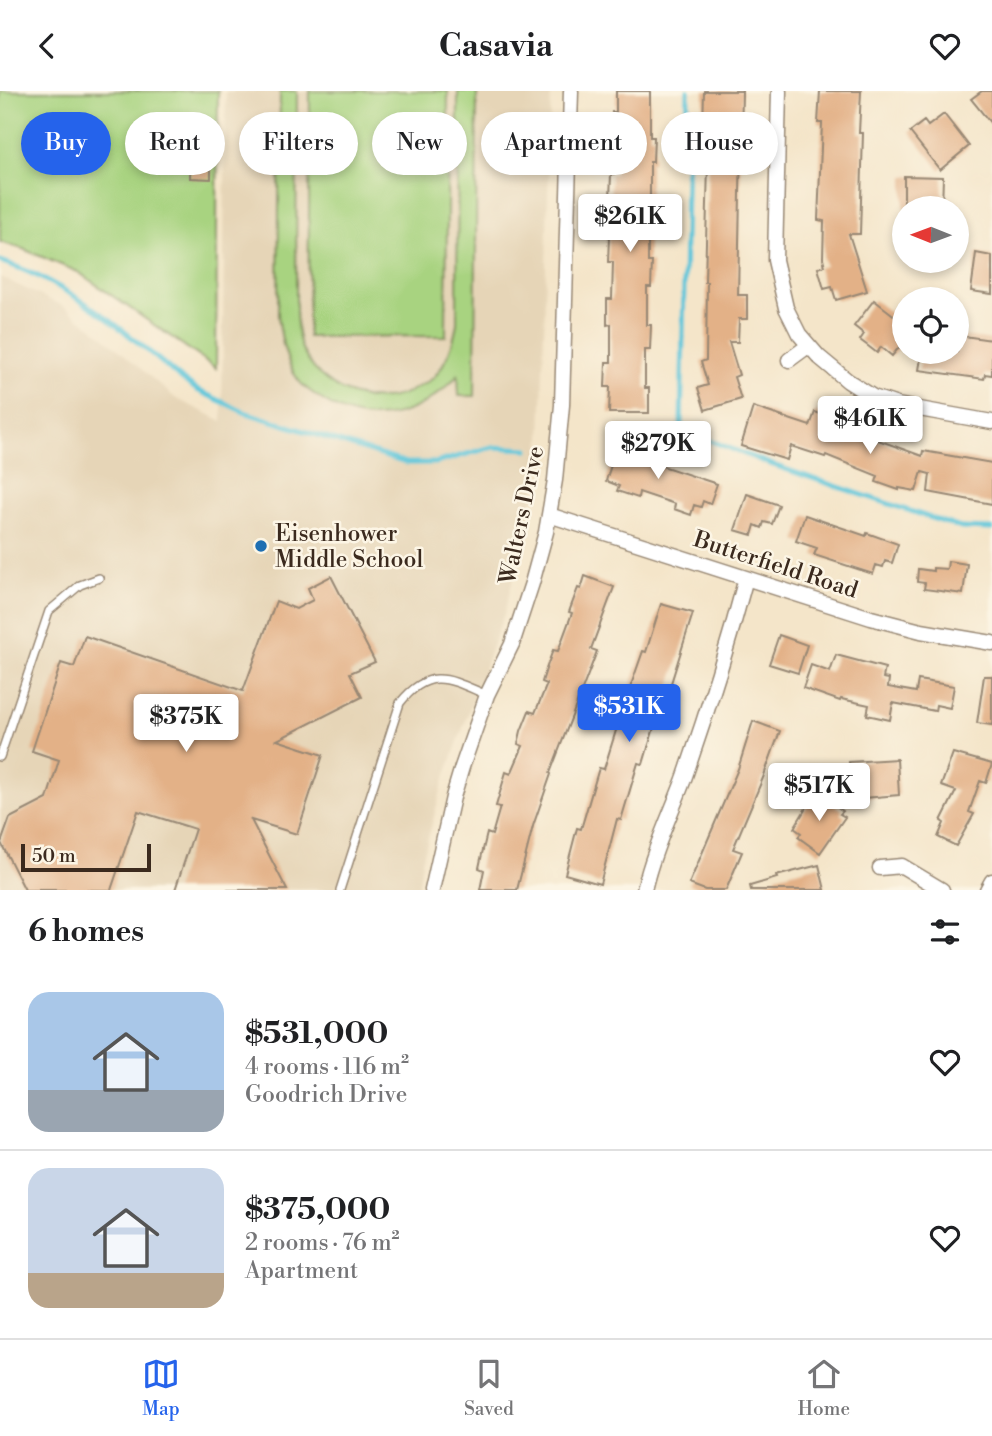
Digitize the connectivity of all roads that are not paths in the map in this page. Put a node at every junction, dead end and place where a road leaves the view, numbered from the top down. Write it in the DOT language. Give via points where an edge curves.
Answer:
graph roads {
  1 [pos="570,91"];
  2 [pos="779,91"];
  3 [pos="808,346"];
  4 [pos="789,360"];
  5 [pos="992,422"];
  6 [pos="549,515"];
  7 [pos="99,578"];
  8 [pos="746,578"];
  9 [pos="992,643"];
  10 [pos="488,695"];
  11 [pos="0,757"];
  12 [pos="880,868"];
  13 [pos="992,881"];
  14 [pos="340,890"];
  15 [pos="432,890"];
  16 [pos="644,890"];
  17 [pos="942,890"];
  18 [pos="987,890"];
  1 -- 6 [label="street, Walters Drive" via="562,405"];
  2 -- 3 [label="street" via="775,260 786,308"];
  3 -- 4 [label="street"];
  3 -- 5 [label="street" via="873,397"];
  6 -- 8 [label="street, Butterfield Road"];
  6 -- 10 [label="street, Walters Drive" via="512,643"];
  7 -- 11 [label="lane" via="80,585 49,611"];
  8 -- 9 [label="street, Butterfield Road" via="885,622"];
  8 -- 16 [label="street" via="707,711 651,859"];
  10 -- 14 [label="lane" via="447,679 431,680 414,687 400,703"];
  10 -- 15 [label="street, Walters Drive" via="453,797"];
  12 -- 17 [label="street" via="902,866"];
  13 -- 18 [label="street"];
}
